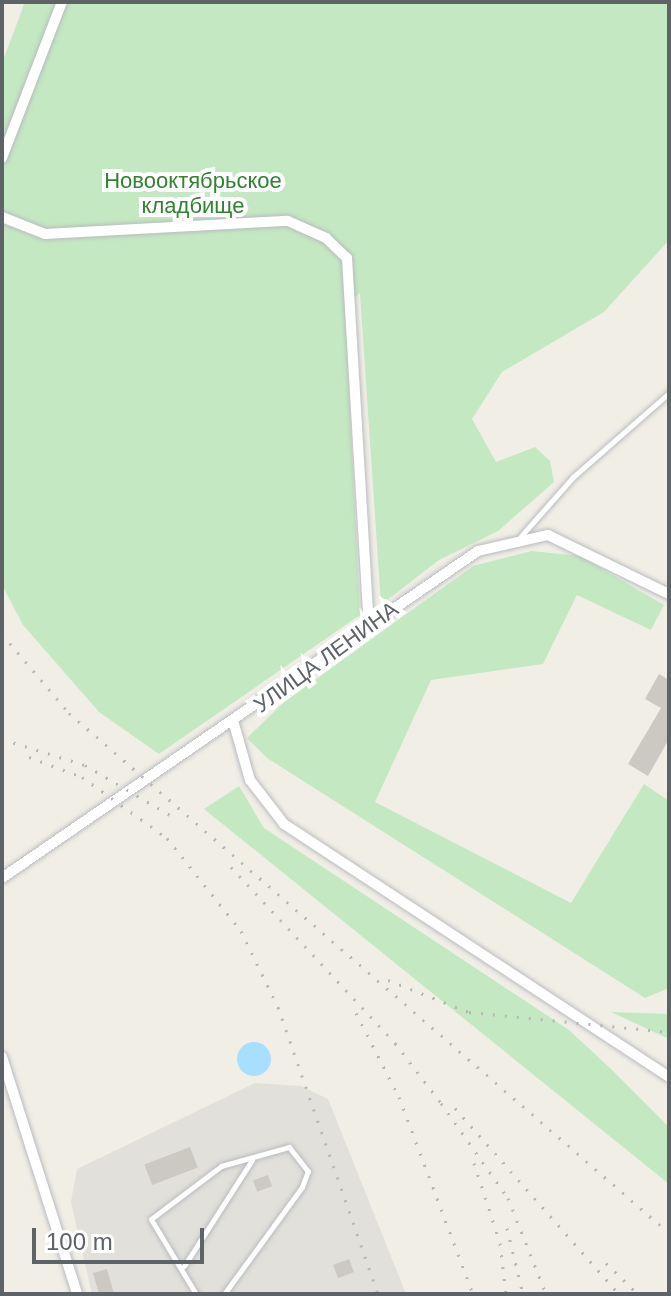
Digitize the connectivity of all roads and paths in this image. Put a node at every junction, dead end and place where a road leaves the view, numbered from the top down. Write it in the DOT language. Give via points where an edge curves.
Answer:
graph roads {
  1 [pos="62,2"];
  2 [pos="2,158"];
  3 [pos="2,217"];
  4 [pos="669,393"];
  5 [pos="521,536"];
  6 [pos="669,594"];
  7 [pos="369,626"];
  8 [pos="234,724"];
  9 [pos="2,878"];
  10 [pos="2,1057"];
  11 [pos="669,1077"];
  12 [pos="253,1160"];
  13 [pos="183,1267"];
  14 [pos="77,1294"];
  15 [pos="196,1294"];
  16 [pos="224,1294"];
  1 -- 2 [label="street"];
  3 -- 7 [label="street" via="45,234 288,221 326,238 347,258"];
  4 -- 5 [label="lane" via="573,477"];
  5 -- 6 [label="street, УЛИЦА ЛЕНИНА" via="548,535"];
  5 -- 7 [label="street, УЛИЦА ЛЕНИНА" via="478,551"];
  7 -- 8 [label="street, УЛИЦА ЛЕНИНА"];
  8 -- 9 [label="street, УЛИЦА ЛЕНИНА"];
  8 -- 11 [label="street" via="250,780 284,824"];
  10 -- 14 [label="street"];
  12 -- 13 [label="lane"];
  12 -- 13 [label="lane" via="194,1180 151,1219"];
  12 -- 16 [label="lane" via="289,1147 308,1171"];
  13 -- 15 [label="lane"];
}
